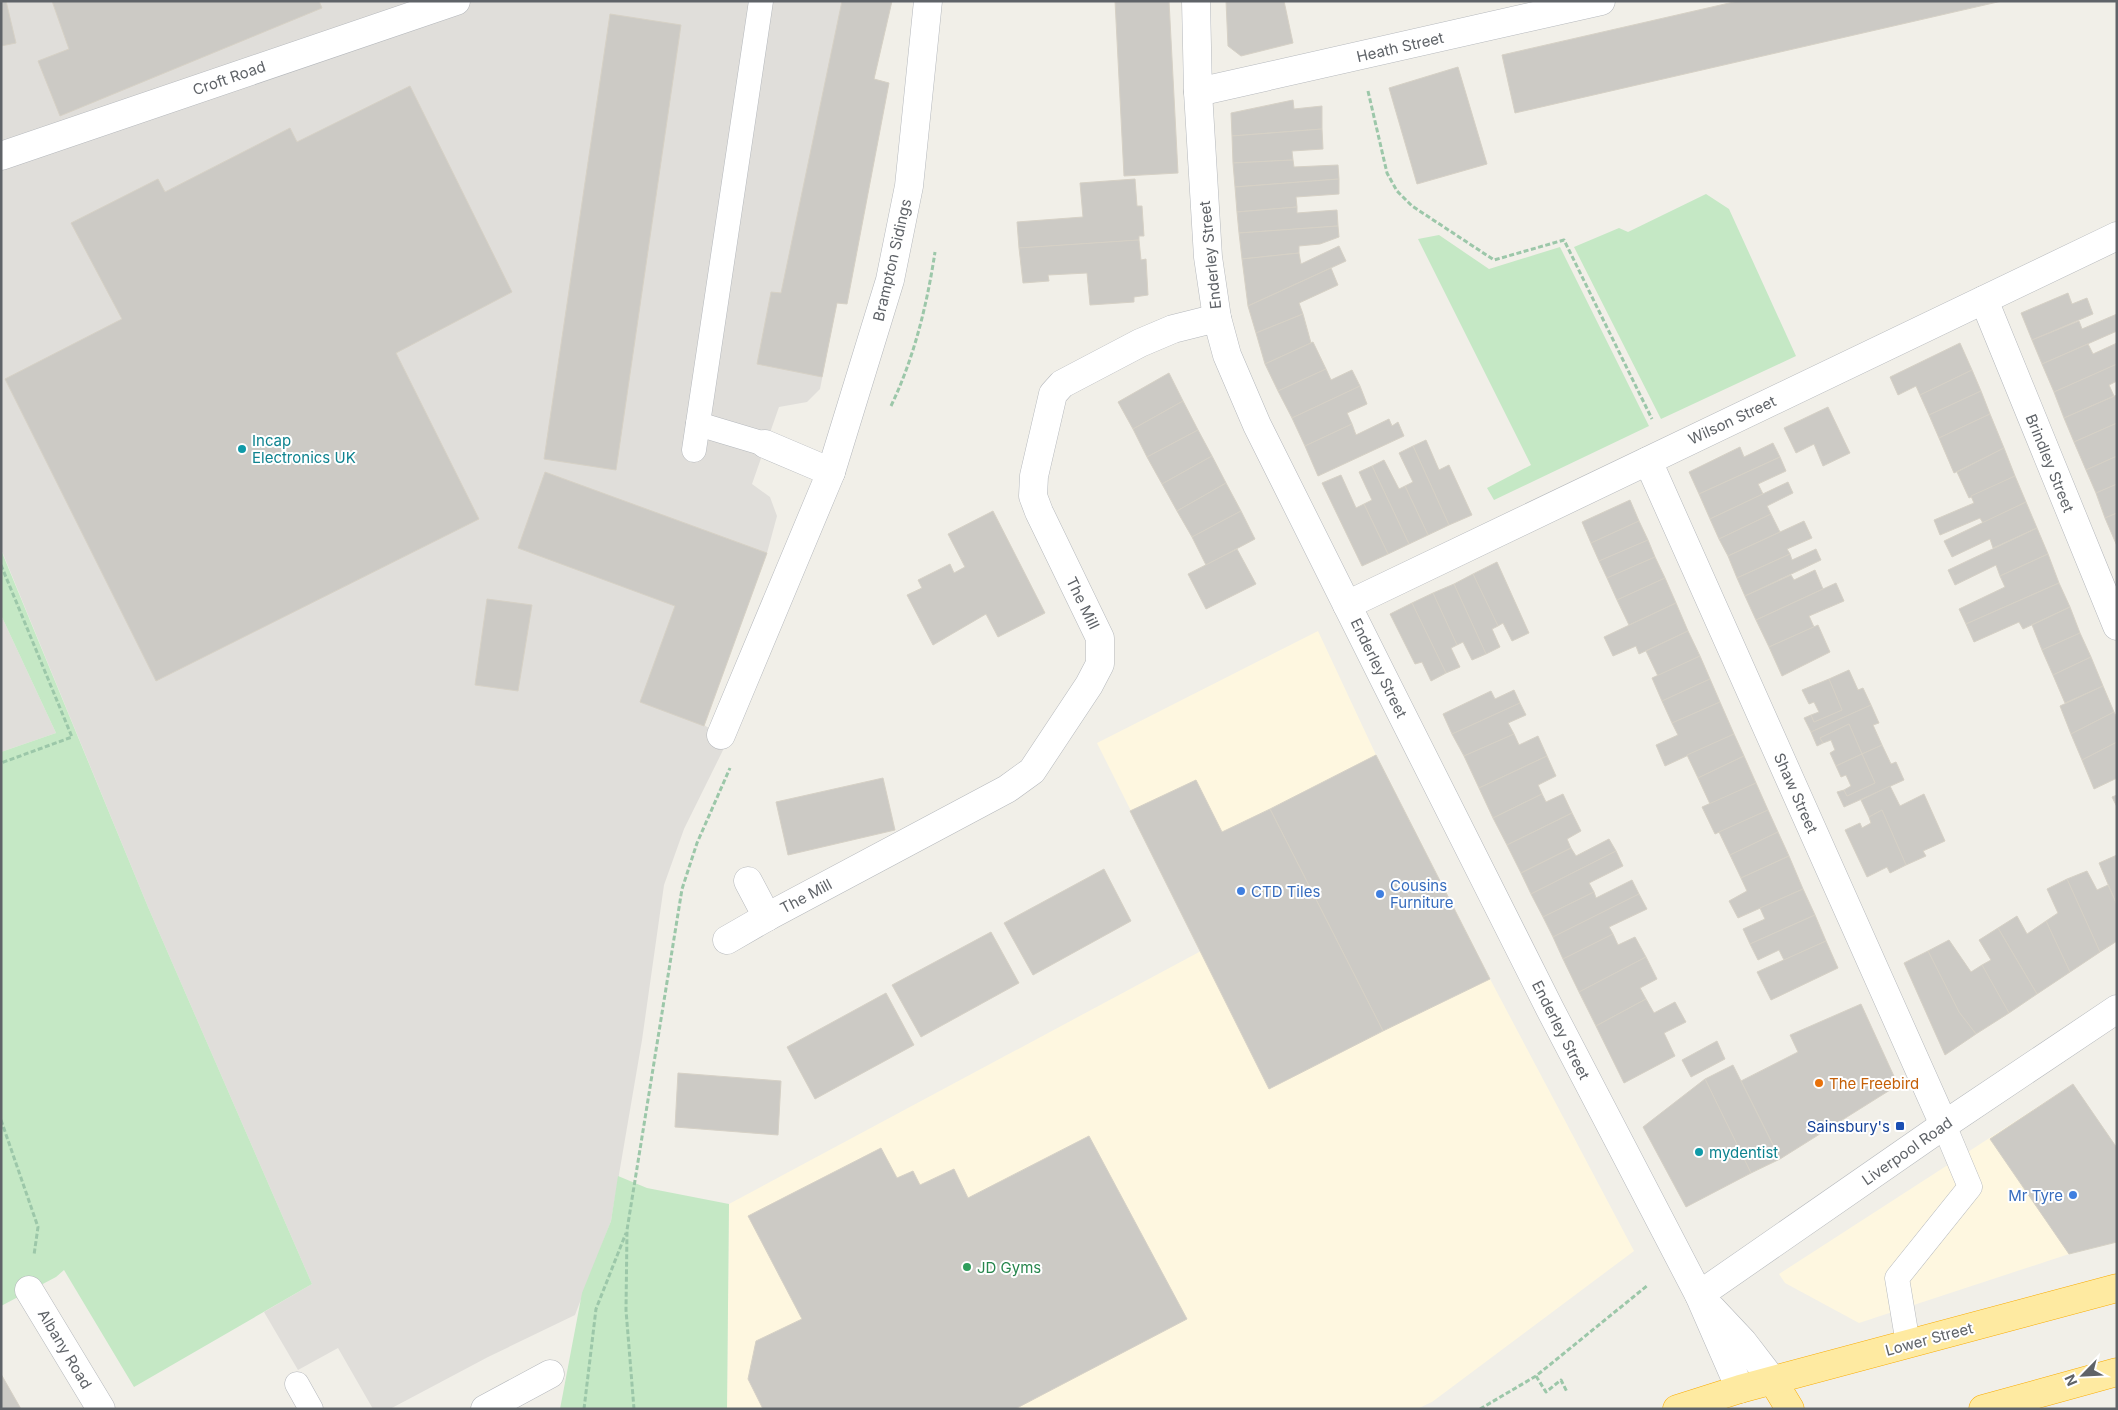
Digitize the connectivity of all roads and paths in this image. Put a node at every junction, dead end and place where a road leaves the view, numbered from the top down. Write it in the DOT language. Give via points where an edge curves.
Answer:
graph roads {
  1 [pos="456,1"];
  2 [pos="761,1"];
  3 [pos="928,1"];
  4 [pos="1196,1"];
  5 [pos="1601,1"];
  6 [pos="1360,56"];
  7 [pos="1198,92"];
  8 [pos="1,156"];
  9 [pos="2117,236"];
  10 [pos="1984,300"];
  11 [pos="1217,318"];
  12 [pos="698,424"];
  13 [pos="766,444"];
  14 [pos="694,450"];
  15 [pos="1658,456"];
  16 [pos="831,472"];
  17 [pos="1,566"];
  18 [pos="1347,605"];
  19 [pos="2117,626"];
  20 [pos="721,735"];
  21 [pos="1,763"];
  22 [pos="748,881"];
  23 [pos="767,916"];
  24 [pos="727,940"];
  25 [pos="2117,1009"];
  26 [pos="1,1120"];
  27 [pos="1944,1125"];
  28 [pos="627,1230"];
  29 [pos="1648,1285"];
  30 [pos="2117,1288"];
  31 [pos="30,1290"];
  32 [pos="1699,1295"];
  33 [pos="1908,1344"];
  34 [pos="2117,1372"];
  35 [pos="550,1374"];
  36 [pos="1536,1376"];
  37 [pos="1773,1381"];
  38 [pos="297,1384"];
  39 [pos="1567,1392"];
  40 [pos="1745,1399"];
  41 [pos="100,1409"];
  42 [pos="311,1409"];
  43 [pos="485,1409"];
  44 [pos="584,1409"];
  45 [pos="1480,1409"];
  46 [pos="1677,1409"];
  47 [pos="1790,1409"];
  48 [pos="1983,1409"];
  1 -- 8 [label="street, Croft Road"];
  2 -- 12 [label="lane"];
  3 -- 16 [label="street, Brampton Sidings" via="909,186 890,280"];
  4 -- 7 [label="street, Enderley Street"];
  5 -- 6 [label="street, Heath Street"];
  6 -- 7 [label="street, Heath Street"];
  6 -- 15 [label="path" via="1387,173 1397,191 1412,206 1494,260 1564,240"];
  7 -- 11 [label="street, Enderley Street" via="1208,257"];
  9 -- 10 [label="street, Wilson Street"];
  10 -- 15 [label="street, Wilson Street"];
  10 -- 19 [label="street, Brindley Street"];
  11 -- 18 [label="street, Enderley Street" via="1227,355 1257,426"];
  11 -- 23 [label="street, The Mill" via="1140,343 1062,384 1053,394 1034,476 1033,496 1100,638 1100,664 1032,771 1008,789"];
  12 -- 13 [label="lane"];
  12 -- 14 [label="lane"];
  13 -- 16 [label="street"];
  15 -- 18 [label="street, Wilson Street"];
  15 -- 27 [label="street, Shaw Street"];
  16 -- 20 [label="street, Brampton Sidings"];
  17 -- 21 [label="path" via="72,738"];
  18 -- 32 [label="street, Enderley Street" via="1550,1009"];
  22 -- 23 [label="street, The Mill"];
  23 -- 24 [label="street, The Mill"];
  25 -- 27 [label="street, Liverpool Road"];
  26 -- 31 [label="path" via="38,1227"];
  27 -- 32 [label="street, Liverpool Road"];
  27 -- 33 [label="lane" via="1970,1187 1897,1278"];
  28 -- 44 [label="path" via="596,1310"];
  29 -- 36 [label="path"];
  30 -- 33 [label="highway, Lower Street"];
  31 -- 41 [label="street, Albany Road"];
  32 -- 37 [label="street, Enderley Street" via="1743,1342"];
  32 -- 40 [label="street, Enderley Street"];
  33 -- 37 [label="highway, Lower Street"];
  34 -- 48 [label="highway"];
  35 -- 43 [label="street"];
  36 -- 39 [label="path" via="1546,1392 1561,1380"];
  36 -- 45 [label="path"];
  37 -- 40 [label="highway, Lower Street"];
  37 -- 47 [label="highway"];
  38 -- 42 [label="lane"];
  40 -- 46 [label="highway"];
}
